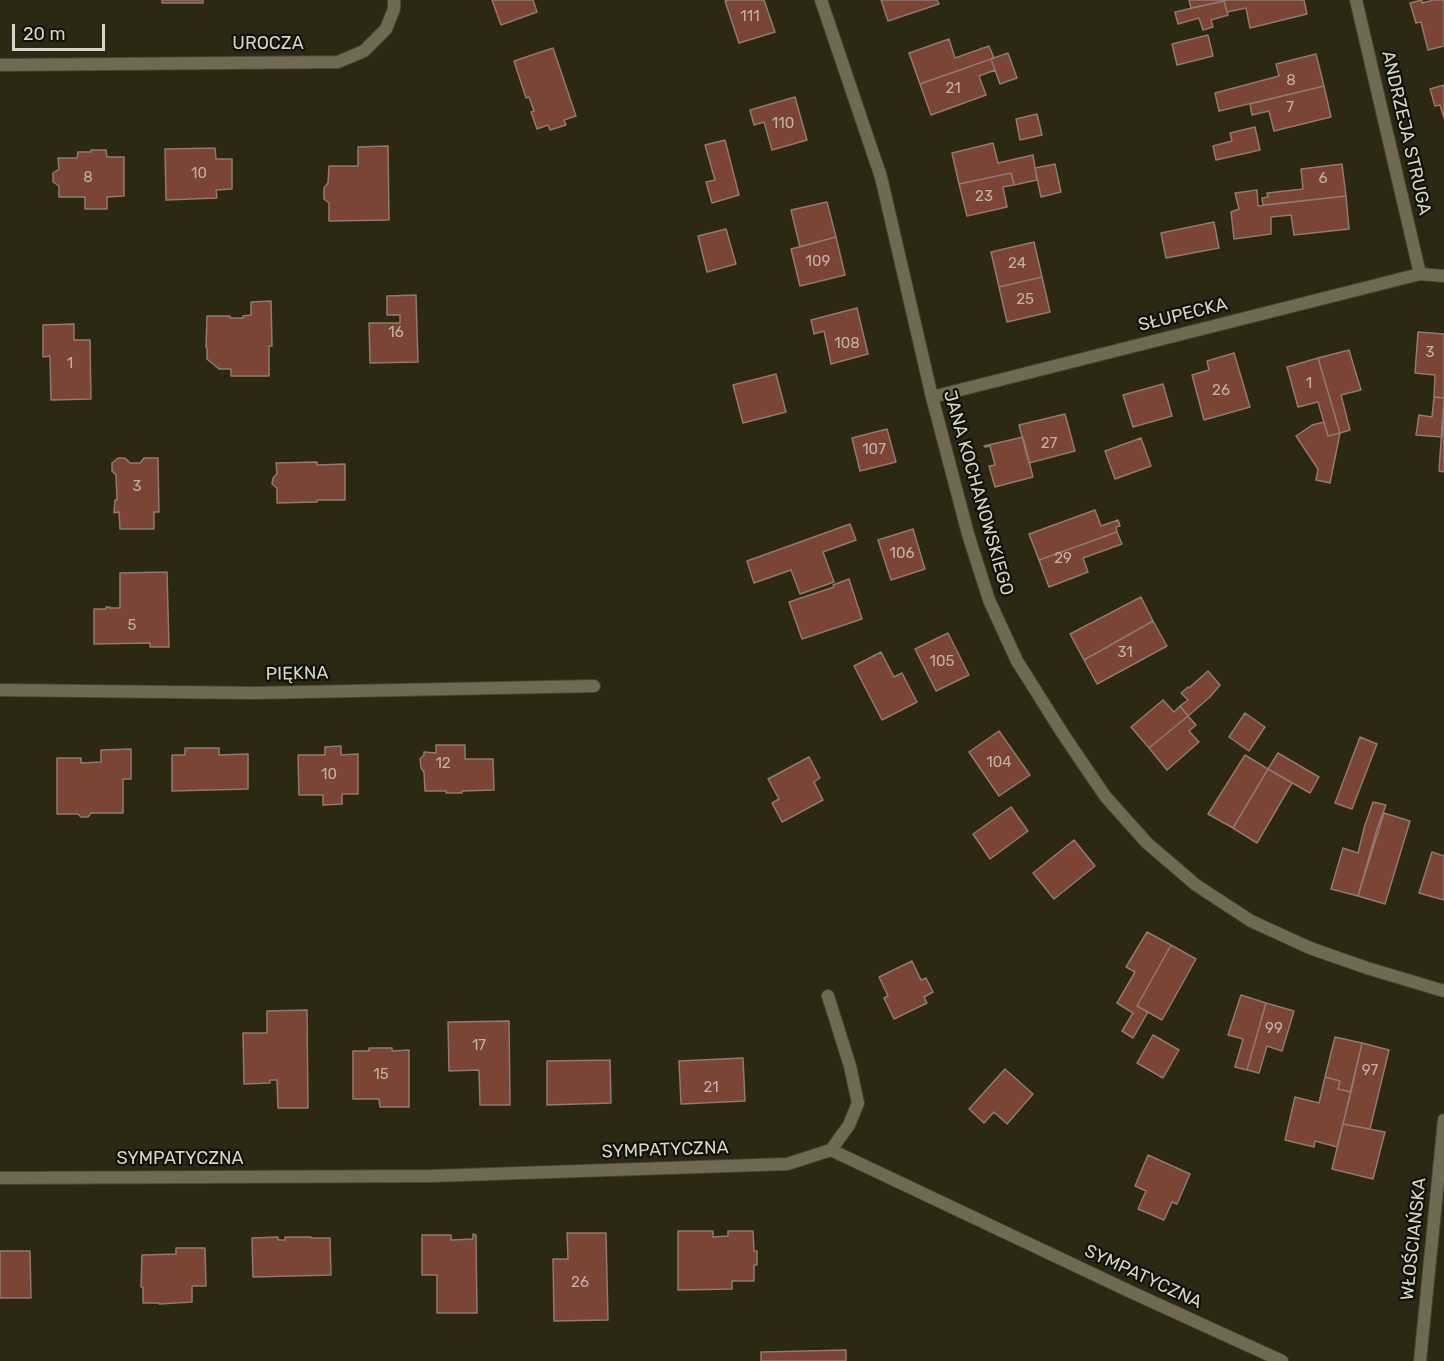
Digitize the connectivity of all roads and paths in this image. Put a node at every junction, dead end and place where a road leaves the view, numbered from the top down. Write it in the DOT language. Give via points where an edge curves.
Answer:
graph roads {
  1 [pos="394,0"];
  2 [pos="821,0"];
  3 [pos="1356,0"];
  4 [pos="0,65"];
  5 [pos="1420,274"];
  6 [pos="1444,276"];
  7 [pos="932,397"];
  8 [pos="594,686"];
  9 [pos="0,690"];
  10 [pos="1444,991"];
  11 [pos="828,996"];
  12 [pos="1444,1120"];
  13 [pos="831,1150"];
  14 [pos="0,1178"];
  15 [pos="1282,1361"];
  16 [pos="1420,1361"];
  1 -- 4 [label="street, UROCZA" via="386,29 364,51 338,62"];
  2 -- 7 [label="street, JANA KOCHANOWSKIEGO" via="881,177"];
  3 -- 5 [label="street, ANDRZEJA STRUGA"];
  5 -- 6 [label="street, SŁUPECKA"];
  5 -- 7 [label="street, SŁUPECKA"];
  7 -- 10 [label="street, JANA KOCHANOWSKIEGO" via="989,600 1017,661 1105,796 1147,843 1196,885 1251,921 1329,955"];
  8 -- 9 [label="street, PIĘKNA" via="255,693"];
  11 -- 13 [label="street" via="858,1103 849,1125"];
  12 -- 16 [label="street, WŁOŚCIAŃSKA"];
  13 -- 14 [label="street, SYMPATYCZNA" via="787,1164 763,1165 432,1176"];
  13 -- 15 [label="street, SYMPATYCZNA"];
}
